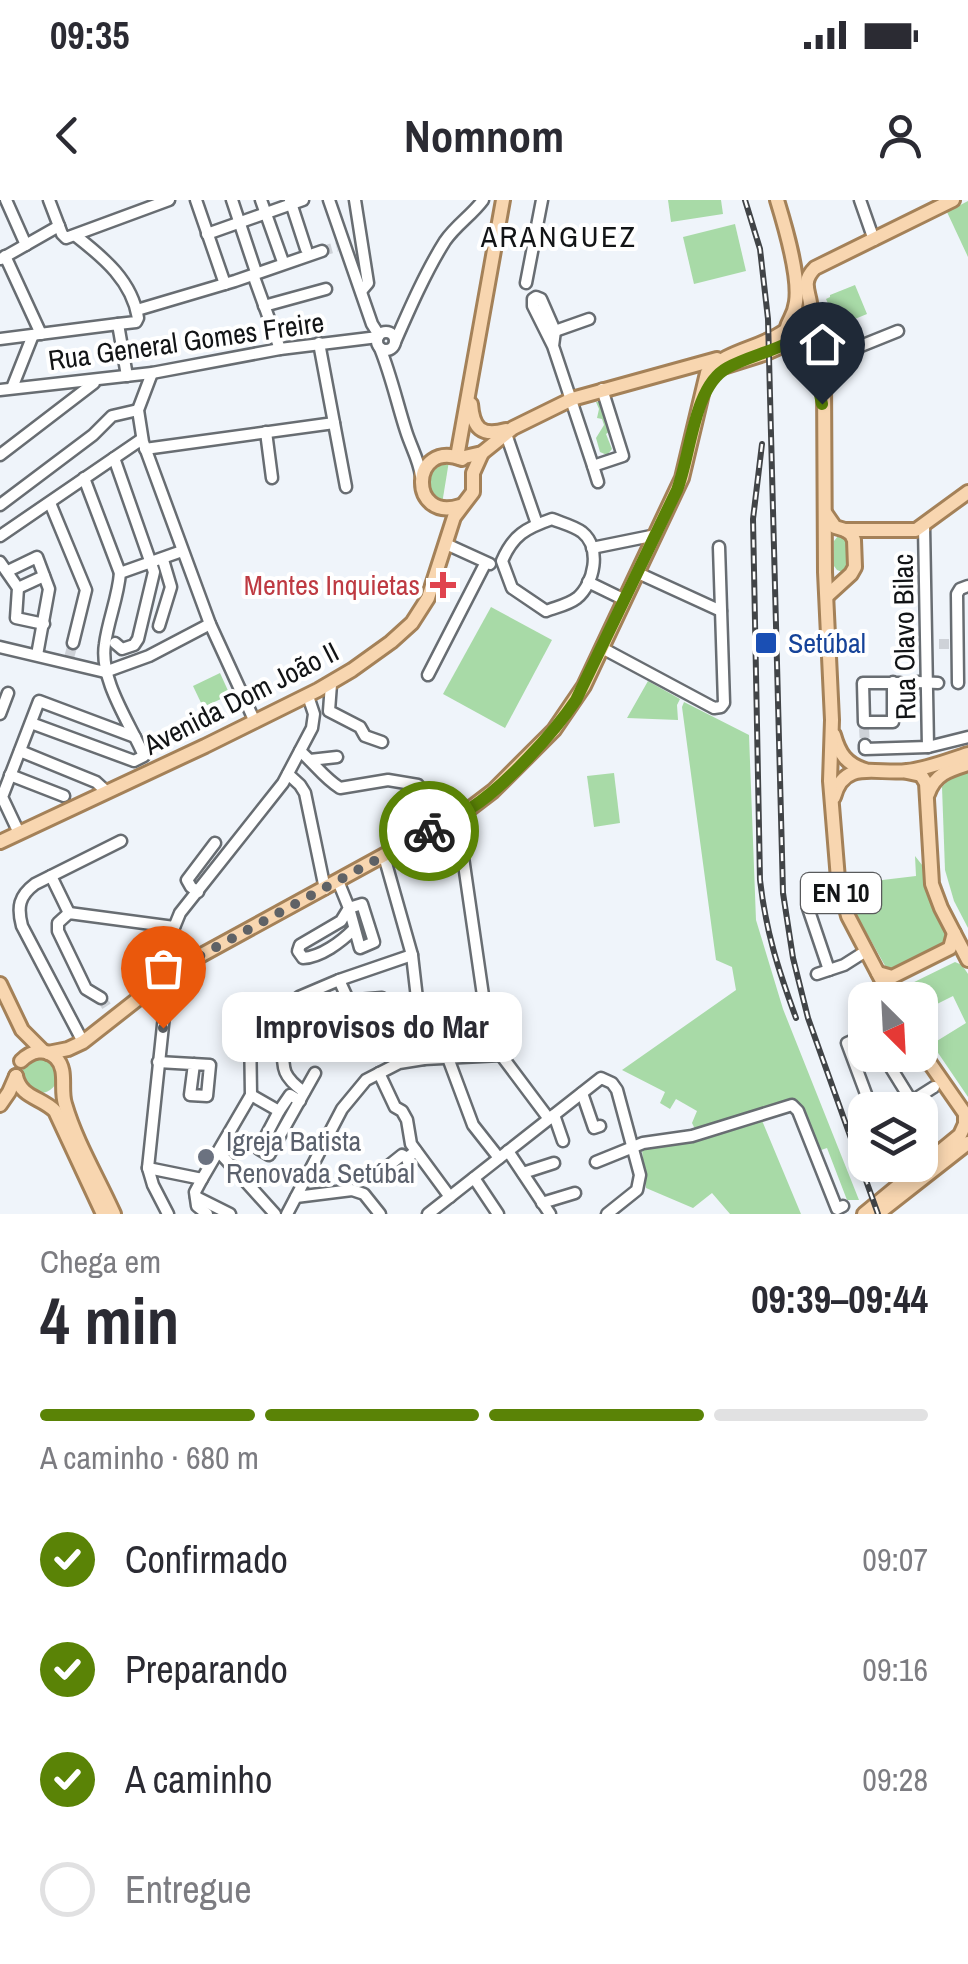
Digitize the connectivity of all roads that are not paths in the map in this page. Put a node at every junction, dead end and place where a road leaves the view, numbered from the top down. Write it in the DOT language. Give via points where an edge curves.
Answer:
graph roads {
  1 [pos="6,200"];
  2 [pos="49,200"];
  3 [pos="169,200"];
  4 [pos="196,200"];
  5 [pos="232,200"];
  6 [pos="261,200"];
  7 [pos="329,200"];
  8 [pos="355,200"];
  9 [pos="503,200"];
  10 [pos="542,200"];
  11 [pos="778,200"];
  12 [pos="860,200"];
  13 [pos="953,200"];
  14 [pos="295,201"];
  15 [pos="480,205"];
  16 [pos="266,213"];
  17 [pos="500,220"];
  18 [pos="240,222"];
  19 [pos="60,230"];
  20 [pos="207,234"];
  21 [pos="76,236"];
  22 [pos="874,240"];
  23 [pos="789,242"];
  24 [pos="26,245"];
  25 [pos="306,250"];
  26 [pos="322,251"];
  27 [pos="3,258"];
  28 [pos="282,259"];
  29 [pos="815,268"];
  30 [pos="225,284"];
  31 [pos="526,284"];
  32 [pos="326,289"];
  33 [pos="362,290"];
  34 [pos="264,306"];
  35 [pos="137,310"];
  36 [pos="589,319"];
  37 [pos="805,322"];
  38 [pos="118,324"];
  39 [pos="372,324"];
  40 [pos="555,330"];
  41 [pos="898,331"];
  42 [pos="37,334"];
  43 [pos="362,338"];
  44 [pos="793,338"];
  45 [pos="0,339"];
  46 [pos="385,342"];
  47 [pos="320,344"];
  48 [pos="553,346"];
  49 [pos="280,349"];
  50 [pos="739,353"];
  51 [pos="821,362"];
  52 [pos="730,366"];
  53 [pos="680,370"];
  54 [pos="709,370"];
  55 [pos="152,374"];
  56 [pos="127,376"];
  57 [pos="79,386"];
  58 [pos="6,389"];
  59 [pos="602,389"];
  60 [pos="470,391"];
  61 [pos="703,396"];
  62 [pos="572,399"];
  63 [pos="822,399"];
  64 [pos="138,410"];
  65 [pos="334,424"];
  66 [pos="510,431"];
  67 [pos="266,432"];
  68 [pos="409,441"];
  69 [pos="143,443"];
  70 [pos="482,453"];
  71 [pos="0,455"];
  72 [pos="450,457"];
  73 [pos="114,458"];
  74 [pos="593,466"];
  75 [pos="473,472"];
  76 [pos="84,478"];
  77 [pos="272,478"];
  78 [pos="422,482"];
  79 [pos="598,482"];
  80 [pos="346,487"];
  81 [pos="968,492"];
  82 [pos="50,503"];
  83 [pos="0,506"];
  84 [pos="460,506"];
  85 [pos="438,507"];
  86 [pos="825,508"];
  87 [pos="537,524"];
  88 [pos="924,526"];
  89 [pos="843,530"];
  90 [pos="874,531"];
  91 [pos="656,535"];
  92 [pos="0,536"];
  93 [pos="446,541"];
  94 [pos="824,544"];
  95 [pos="592,548"];
  96 [pos="719,548"];
  97 [pos="855,550"];
  98 [pos="182,551"];
  99 [pos="163,560"];
  100 [pos="150,563"];
  101 [pos="485,564"];
  102 [pos="825,565"];
  103 [pos="4,566"];
  104 [pos="503,566"];
  105 [pos="120,573"];
  106 [pos="638,573"];
  107 [pos="44,576"];
  108 [pos="848,576"];
  109 [pos="588,582"];
  110 [pos="968,586"];
  111 [pos="18,588"];
  112 [pos="828,595"];
  113 [pos="625,600"];
  114 [pos="721,611"];
  115 [pos="44,622"];
  116 [pos="210,624"];
  117 [pos="160,626"];
  118 [pos="73,643"];
  119 [pos="116,643"];
  120 [pos="926,644"];
  121 [pos="939,644"];
  122 [pos="0,647"];
  123 [pos="602,648"];
  124 [pos="37,655"];
  125 [pos="104,672"];
  126 [pos="428,675"];
  127 [pos="960,682"];
  128 [pos="331,684"];
  129 [pos="8,694"];
  130 [pos="308,696"];
  131 [pos="0,714"];
  132 [pos="255,722"];
  133 [pos="31,723"];
  134 [pos="864,725"];
  135 [pos="832,728"];
  136 [pos="136,737"];
  137 [pos="968,737"];
  138 [pos="382,742"];
  139 [pos="865,747"];
  140 [pos="928,747"];
  141 [pos="20,751"];
  142 [pos="300,751"];
  143 [pos="968,754"];
  144 [pos="337,757"];
  145 [pos="310,760"];
  146 [pos="968,764"];
  147 [pos="867,771"];
  148 [pos="906,772"];
  149 [pos="288,774"];
  150 [pos="10,775"];
  151 [pos="418,785"];
  152 [pos="107,792"];
  153 [pos="1,796"];
  154 [pos="64,796"];
  155 [pos="928,796"];
  156 [pos="833,805"];
  157 [pos="458,816"];
  158 [pos="20,833"];
  159 [pos="0,842"];
  160 [pos="121,842"];
  161 [pos="215,843"];
  162 [pos="384,856"];
  163 [pos="51,876"];
  164 [pos="338,881"];
  165 [pos="324,888"];
  166 [pos="198,892"];
  167 [pos="349,908"];
  168 [pos="808,908"];
  169 [pos="69,913"];
  170 [pos="174,927"];
  171 [pos="354,930"];
  172 [pos="954,934"];
  173 [pos="866,951"];
  174 [pos="412,955"];
  175 [pos="968,960"];
  176 [pos="878,973"];
  177 [pos="170,974"];
  178 [pos="339,980"];
  179 [pos="883,982"];
  180 [pos="902,982"];
  181 [pos="0,984"];
  182 [pos="101,998"];
  183 [pos="299,998"];
  184 [pos="350,1004"];
  185 [pos="250,1028"];
  186 [pos="22,1030"];
  187 [pos="283,1041"];
  188 [pos="83,1042"];
  189 [pos="45,1052"];
  190 [pos="501,1055"];
  191 [pos="448,1058"];
  192 [pos="424,1059"];
  193 [pos="20,1061"];
  194 [pos="158,1062"];
  195 [pos="194,1064"];
  196 [pos="315,1072"];
  197 [pos="379,1072"];
  198 [pos="936,1072"];
  199 [pos="16,1076"];
  200 [pos="63,1078"];
  201 [pos="934,1087"];
  202 [pos="929,1092"];
  203 [pos="582,1093"];
  204 [pos="251,1095"];
  205 [pos="302,1096"];
  206 [pos="32,1097"];
  207 [pos="0,1106"];
  208 [pos="279,1112"];
  209 [pos="967,1116"];
  210 [pos="551,1117"];
  211 [pos="600,1126"];
  212 [pos="964,1139"];
  213 [pos="563,1142"];
  214 [pos="634,1148"];
  215 [pos="219,1152"];
  216 [pos="504,1154"];
  217 [pos="596,1162"];
  218 [pos="554,1163"];
  219 [pos="148,1168"];
  220 [pos="522,1172"];
  221 [pos="474,1178"];
  222 [pos="202,1179"];
  223 [pos="576,1193"];
  224 [pos="296,1196"];
  225 [pos="196,1197"];
  226 [pos="450,1197"];
  227 [pos="542,1203"];
  228 [pos="843,1206"];
  229 [pos="103,1214"];
  230 [pos="114,1214"];
  231 [pos="168,1214"];
  232 [pos="207,1214"];
  233 [pos="230,1214"];
  234 [pos="276,1214"];
  235 [pos="286,1214"];
  236 [pos="380,1214"];
  237 [pos="428,1214"];
  238 [pos="498,1214"];
  239 [pos="550,1214"];
  240 [pos="607,1214"];
  241 [pos="864,1214"];
  242 [pos="877,1214"];
  1 -- 24 [label="street"];
  2 -- 19 [label="street"];
  3 -- 21 [label="street"];
  4 -- 20 [label="street"];
  5 -- 18 [label="street"];
  6 -- 16 [label="street"];
  7 -- 33 [label="street" via="340,245"];
  8 -- 33 [label="street" via="368,283"];
  9 -- 17 [label="main road"];
  10 -- 31 [label="street"];
  11 -- 23 [label="main road"];
  12 -- 22 [label="street"];
  13 -- 22 [label="main road"];
  14 -- 16 [label="street"];
  14 -- 25 [label="street"];
  15 -- 17 [label="street"];
  15 -- 46 [label="street" via="443,244"];
  16 -- 18 [label="street"];
  16 -- 28 [label="street"];
  17 -- 60 [label="main road"];
  18 -- 20 [label="street"];
  18 -- 34 [label="street"];
  19 -- 21 [label="street" via="66,238"];
  19 -- 24 [label="street"];
  20 -- 30 [label="street"];
  21 -- 35 [label="street" via="122,278"];
  22 -- 29 [label="main road"];
  23 -- 29 [label="main road" via="802,268"];
  23 -- 37 [label="main road"];
  24 -- 27 [label="street"];
  26 -- 30 [label="street"];
  27 -- 42 [label="street"];
  29 -- 37 [label="main road" via="806,280 811,308"];
  30 -- 35 [label="street"];
  32 -- 34 [label="street"];
  33 -- 39 [label="street"];
  34 -- 49 [label="street"];
  35 -- 38 [label="street" via="136,322"];
  36 -- 40 [label="street"];
  37 -- 44 [label="main road" via="787,324"];
  37 -- 44 [label="main road" via="810,338"];
  37 -- 51 [label="main road" via="817,338"];
  38 -- 42 [label="street"];
  38 -- 56 [label="street"];
  39 -- 43 [label="street"];
  39 -- 46 [label="street"];
  40 -- 48 [label="street"];
  40 -- 48 [label="street" via="536,297 533,306"];
  41 -- 51 [label="street"];
  42 -- 45 [label="street"];
  42 -- 58 [label="street"];
  43 -- 46 [label="street, Rua General Gomes Freire"];
  43 -- 47 [label="street, Rua General Gomes Freire"];
  44 -- 50 [label="main road"];
  44 -- 52 [label="main road"];
  44 -- 63 [label="main road" via="813,362"];
  46 -- 68 [label="street"];
  47 -- 49 [label="street, Rua General Gomes Freire"];
  47 -- 65 [label="street"];
  48 -- 62 [label="street"];
  49 -- 55 [label="street, Rua General Gomes Freire"];
  50 -- 53 [label="main road"];
  50 -- 54 [label="main road"];
  51 -- 63 [label="main road"];
  52 -- 54 [label="main road"];
  52 -- 61 [label="main road"];
  53 -- 54 [label="main road"];
  53 -- 59 [label="main road"];
  53 -- 61 [label="main road" via="699,380"];
  54 -- 61 [label="main road"];
  55 -- 56 [label="street, Rua General Gomes Freire"];
  55 -- 64 [label="street"];
  56 -- 57 [label="street, Rua General Gomes Freire"];
  57 -- 58 [label="street, Rua General Gomes Freire"];
  57 -- 71 [label="street"];
  59 -- 62 [label="main road"];
  59 -- 74 [label="street" via="623,456"];
  60 -- 66 [label="main road" via="482,431"];
  60 -- 72 [label="main road"];
  61 -- 91 [label="main road" via="682,478"];
  62 -- 66 [label="main road"];
  62 -- 74 [label="street"];
  63 -- 86 [label="main road"];
  64 -- 69 [label="street"];
  64 -- 83 [label="street" via="112,416"];
  65 -- 67 [label="street"];
  65 -- 80 [label="street"];
  66 -- 70 [label="main road"];
  66 -- 87 [label="street"];
  67 -- 69 [label="street"];
  67 -- 77 [label="street"];
  68 -- 72 [label="street" via="424,454"];
  68 -- 78 [label="street"];
  69 -- 73 [label="street"];
  69 -- 98 [label="street"];
  70 -- 72 [label="main road"];
  70 -- 75 [label="main road"];
  72 -- 75 [label="main road"];
  72 -- 78 [label="main road" via="426,468"];
  73 -- 76 [label="street"];
  73 -- 100 [label="street"];
  74 -- 79 [label="street"];
  75 -- 84 [label="main road" via="473,492"];
  76 -- 82 [label="street"];
  76 -- 105 [label="street"];
  78 -- 85 [label="main road"];
  81 -- 88 [label="main road"];
  82 -- 92 [label="street"];
  82 -- 118 [label="street" via="86,590"];
  84 -- 85 [label="main road"];
  84 -- 93 [label="main road, Avenida Dom João II"];
  85 -- 93 [label="main road"];
  86 -- 89 [label="main road"];
  86 -- 94 [label="main road"];
  87 -- 95 [label="street" via="566,524"];
  87 -- 104 [label="street" via="514,540"];
  88 -- 90 [label="main road"];
  88 -- 120 [label="street, Rua Olavo Bilac"];
  89 -- 90 [label="main road"];
  89 -- 94 [label="main road"];
  89 -- 97 [label="main road" via="853,536"];
  90 -- 97 [label="main road"];
  91 -- 95 [label="street"];
  91 -- 106 [label="main road"];
  93 -- 101 [label="street"];
  93 -- 128 [label="main road, Avenida Dom João II" via="428,598 412,623"];
  94 -- 102 [label="main road"];
  95 -- 109 [label="street"];
  96 -- 114 [label="street"];
  97 -- 108 [label="main road"];
  98 -- 99 [label="street"];
  98 -- 116 [label="street"];
  99 -- 100 [label="street"];
  99 -- 117 [label="street" via="171,587"];
  100 -- 105 [label="street"];
  100 -- 119 [label="street" via="154,572 138,639 122,649"];
  101 -- 104 [label="street"];
  101 -- 126 [label="street"];
  102 -- 108 [label="main road" via="834,577"];
  102 -- 112 [label="main road"];
  103 -- 107 [label="street" via="37,558"];
  103 -- 111 [label="street"];
  104 -- 109 [label="street" via="512,588 546,610 575,600"];
  105 -- 125 [label="street"];
  106 -- 113 [label="main road"];
  106 -- 114 [label="street"];
  107 -- 111 [label="street"];
  107 -- 115 [label="street"];
  108 -- 112 [label="main road"];
  109 -- 113 [label="street"];
  110 -- 127 [label="street" via="957,594"];
  111 -- 115 [label="street" via="16,618"];
  112 -- 135 [label="main road"];
  113 -- 123 [label="main road"];
  114 -- 123 [label="street" via="721,707"];
  115 -- 124 [label="street"];
  116 -- 125 [label="street"];
  116 -- 132 [label="street"];
  120 -- 121 [label="street"];
  120 -- 140 [label="street, Rua Olavo Bilac"];
  122 -- 124 [label="street"];
  123 -- 157 [label="main road" via="554,730"];
  124 -- 125 [label="street"];
  125 -- 136 [label="street"];
  128 -- 130 [label="main road, Avenida Dom João II"];
  128 -- 138 [label="street" via="329,712"];
  129 -- 131 [label="street"];
  130 -- 132 [label="main road, Avenida Dom João II"];
  130 -- 142 [label="street" via="314,722"];
  132 -- 152 [label="main road, Avenida Dom João II"];
  133 -- 136 [label="street" via="39,701"];
  133 -- 136 [label="street" via="134,761 144,756"];
  133 -- 141 [label="street"];
  134 -- 134 [label="street" via="863,683 897,682 893,722"];
  135 -- 147 [label="main road" via="845,759"];
  135 -- 156 [label="main road"];
  137 -- 140 [label="street"];
  139 -- 140 [label="street"];
  141 -- 150 [label="street"];
  141 -- 152 [label="street"];
  142 -- 145 [label="street"];
  142 -- 149 [label="street"];
  143 -- 148 [label="main road"];
  144 -- 145 [label="street"];
  145 -- 151 [label="street" via="340,788 388,780"];
  146 -- 155 [label="main road" via="938,776"];
  147 -- 148 [label="main road"];
  147 -- 156 [label="main road" via="844,778"];
  148 -- 155 [label="main road" via="923,777"];
  149 -- 165 [label="street" via="304,794"];
  149 -- 166 [label="street"];
  150 -- 153 [label="street"];
  150 -- 154 [label="street"];
  152 -- 158 [label="main road, Avenida Dom João II"];
  153 -- 158 [label="street"];
  155 -- 172 [label="main road" via="932,884"];
  156 -- 173 [label="main road, EN 10" via="840,890"];
  157 -- 162 [label="main road"];
  157 -- 190 [label="street" via="487,1023"];
  158 -- 159 [label="main road, Avenida Dom João II"];
  160 -- 163 [label="street"];
  161 -- 166 [label="street" via="187,880"];
  162 -- 164 [label="main road"];
  162 -- 174 [label="street"];
  163 -- 169 [label="street"];
  163 -- 188 [label="street" via="25,891 18,912"];
  164 -- 165 [label="main road"];
  164 -- 167 [label="street"];
  165 -- 177 [label="main road"];
  166 -- 170 [label="street"];
  167 -- 171 [label="street"];
  167 -- 171 [label="street" via="362,904 374,942 360,948"];
  167 -- 171 [label="street" via="341,922 298,952 309,959"];
  168 -- 173 [label="street" via="823,972"];
  169 -- 170 [label="street"];
  169 -- 182 [label="street" via="58,931 86,989"];
  170 -- 177 [label="street"];
  172 -- 175 [label="main road"];
  172 -- 176 [label="main road" via="950,948 892,977"];
  173 -- 176 [label="main road, EN 10"];
  174 -- 178 [label="street"];
  174 -- 192 [label="street"];
  175 -- 180 [label="main road" via="950,956"];
  176 -- 179 [label="main road, EN 10"];
  177 -- 188 [label="main road"];
  177 -- 194 [label="street"];
  178 -- 183 [label="street"];
  178 -- 184 [label="street"];
  181 -- 186 [label="main road"];
  184 -- 184 [label="street" via="368,1042 386,1035 382,998"];
  185 -- 204 [label="street"];
  186 -- 189 [label="main road"];
  186 -- 193 [label="main road"];
  187 -- 205 [label="street" via="283,1072"];
  188 -- 189 [label="main road"];
  188 -- 200 [label="main road"];
  189 -- 193 [label="main road"];
  189 -- 200 [label="main road" via="59,1062"];
  190 -- 191 [label="street"];
  190 -- 210 [label="street"];
  191 -- 192 [label="street"];
  191 -- 216 [label="street" via="473,1126"];
  192 -- 197 [label="street"];
  193 -- 199 [label="main road"];
  194 -- 195 [label="street"];
  194 -- 219 [label="street"];
  196 -- 205 [label="street"];
  197 -- 224 [label="street" via="342,1109"];
  197 -- 226 [label="street" via="407,1120 412,1154"];
  198 -- 209 [label="main road"];
  199 -- 206 [label="main road"];
  199 -- 207 [label="main road"];
  200 -- 206 [label="main road" via="55,1093"];
  200 -- 230 [label="main road" via="68,1112"];
  201 -- 202 [label="street"];
  203 -- 210 [label="street"];
  203 -- 211 [label="street" via="594,1128"];
  203 -- 214 [label="street" via="601,1078 612,1083"];
  204 -- 208 [label="street"];
  204 -- 215 [label="street"];
  205 -- 208 [label="street" via="290,1095"];
  205 -- 208 [label="street" via="269,1155 259,1149"];
  206 -- 207 [label="main road"];
  206 -- 229 [label="main road" via="58,1116"];
  209 -- 212 [label="main road"];
  210 -- 213 [label="street"];
  210 -- 216 [label="street"];
  212 -- 241 [label="main road"];
  212 -- 242 [label="main road"];
  214 -- 217 [label="street"];
  214 -- 228 [label="street" via="792,1105 837,1209"];
  214 -- 240 [label="street" via="637,1190"];
  215 -- 222 [label="street"];
  215 -- 234 [label="street"];
  216 -- 220 [label="street"];
  216 -- 221 [label="street"];
  218 -- 220 [label="street"];
  219 -- 222 [label="street"];
  219 -- 231 [label="street"];
  220 -- 227 [label="street"];
  221 -- 226 [label="street"];
  221 -- 238 [label="street"];
  222 -- 225 [label="street"];
  223 -- 227 [label="street"];
  224 -- 235 [label="street"];
  224 -- 236 [label="street" via="352,1190"];
  225 -- 232 [label="street"];
  225 -- 233 [label="street"];
  226 -- 237 [label="street"];
  227 -- 239 [label="street"];
}
